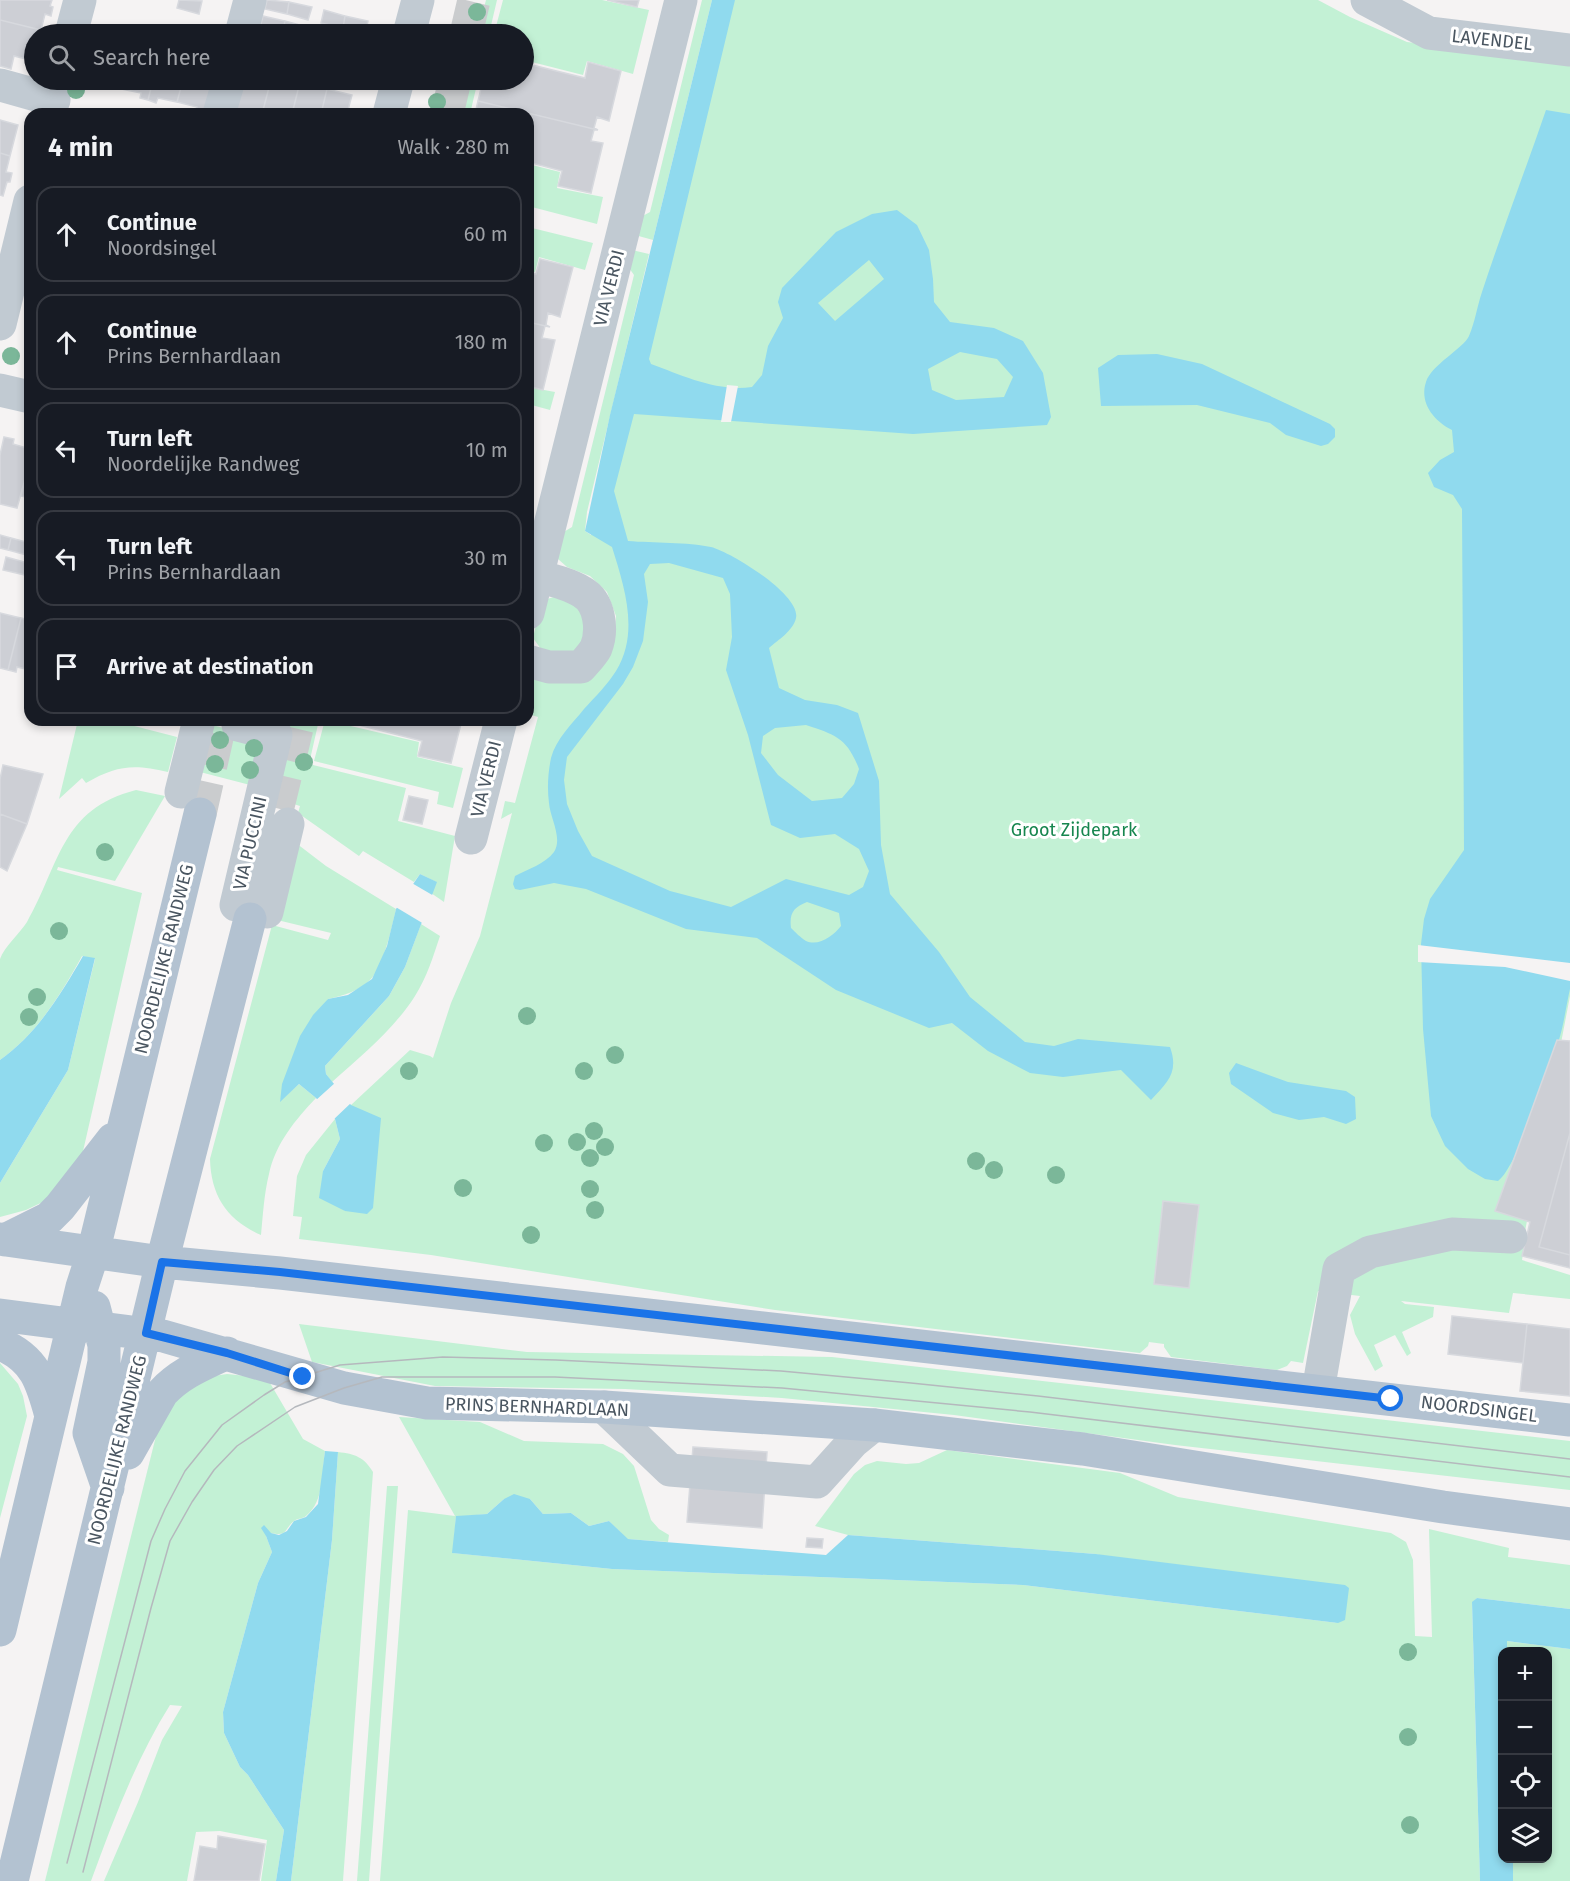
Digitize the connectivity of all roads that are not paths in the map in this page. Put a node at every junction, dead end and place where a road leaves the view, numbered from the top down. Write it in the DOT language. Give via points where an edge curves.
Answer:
graph roads {
  1 [pos="80,0"];
  2 [pos="250,0"];
  3 [pos="418,0"];
  4 [pos="681,0"];
  5 [pos="1367,0"];
  6 [pos="1410,13"];
  7 [pos="74,24"];
  8 [pos="244,24"];
  9 [pos="412,24"];
  10 [pos="1570,50"];
  11 [pos="0,85"];
  12 [pos="226,90"];
  13 [pos="395,90"];
  14 [pos="55,98"];
  15 [pos="221,108"];
  16 [pos="391,108"];
  17 [pos="24,226"];
  18 [pos="0,324"];
  19 [pos="0,390"];
  20 [pos="24,396"];
  21 [pos="537,576"];
  22 [pos="534,588"];
  23 [pos="534,663"];
  24 [pos="199,726"];
  25 [pos="245,726"];
  26 [pos="499,726"];
  27 [pos="190,803"];
  28 [pos="288,824"];
  29 [pos="471,838"];
  30 [pos="250,919"];
  31 [pos="122,1128"];
  32 [pos="1510,1237"];
  33 [pos="7,1240"];
  34 [pos="93,1253"];
  35 [pos="162,1262"];
  36 [pos="82,1287"];
  37 [pos="0,1315"];
  38 [pos="87,1325"];
  39 [pos="146,1333"];
  40 [pos="0,1344"];
  41 [pos="227,1353"];
  42 [pos="1318,1391"];
  43 [pos="604,1407"];
  44 [pos="51,1416"];
  45 [pos="1570,1420"];
  46 [pos="874,1425"];
  47 [pos="108,1488"];
  48 [pos="1570,1524"];
  49 [pos="0,1630"];
  50 [pos="12,1879"];
  1 -- 7 [label="street"];
  2 -- 8 [label="street"];
  3 -- 9 [label="street"];
  4 -- 21 [label="street, VIA VERDI"];
  5 -- 6 [label="street, LAVENDEL"];
  6 -- 10 [label="street, LAVENDEL" via="1429,33"];
  11 -- 14 [label="street"];
  12 -- 15 [label="street"];
  13 -- 16 [label="street"];
  17 -- 18 [label="street"];
  19 -- 20 [label="street"];
  21 -- 22 [label="street, VIA VERDI"];
  21 -- 23 [label="street" via="582,591 592,600 599,618 596,648 581,667"];
  24 -- 27 [label="street"];
  25 -- 28 [label="street, VIA PUCCINI" via="276,735 236,905 267,912"];
  26 -- 29 [label="street, VIA VERDI"];
  27 -- 31 [label="main road, NOORDELIJKE RANDWEG"];
  30 -- 35 [label="main road, NOORDELIJKE RANDWEG"];
  31 -- 33 [label="main road" via="49,1218"];
  31 -- 34 [label="main road, NOORDELIJKE RANDWEG"];
  32 -- 42 [label="street" via="1452,1234 1370,1252 1339,1269"];
  33 -- 34 [label="main road"];
  33 -- 36 [label="main road" via="58,1261"];
  34 -- 35 [label="main road"];
  34 -- 36 [label="main road, NOORDELIJKE RANDWEG"];
  35 -- 39 [label="main road, NOORDELIJKE RANDWEG"];
  35 -- 42 [label="main road, NOORDSINGEL" via="280,1272"];
  36 -- 38 [label="main road, NOORDELIJKE RANDWEG"];
  37 -- 38 [label="main road, PRINS BERNHARDLAAN"];
  38 -- 39 [label="main road, PRINS BERNHARDLAAN"];
  38 -- 44 [label="main road, NOORDELIJKE RANDWEG"];
  38 -- 47 [label="main road" via="104,1345 89,1433"];
  39 -- 41 [label="main road, PRINS BERNHARDLAAN"];
  39 -- 47 [label="main road, NOORDELIJKE RANDWEG"];
  40 -- 44 [label="main road" via="20,1353 37,1373"];
  41 -- 43 [label="main road, PRINS BERNHARDLAAN" via="344,1388 427,1403"];
  41 -- 47 [label="main road" via="181,1376 162,1393"];
  42 -- 45 [label="main road, NOORDSINGEL"];
  43 -- 46 [label="main road, PRINS BERNHARDLAAN"];
  43 -- 46 [label="street" via="670,1470 817,1482"];
  44 -- 49 [label="main road, NOORDELIJKE RANDWEG"];
  46 -- 48 [label="main road, PRINS BERNHARDLAAN" via="1083,1449"];
  47 -- 50 [label="main road, NOORDELIJKE RANDWEG"];
}
